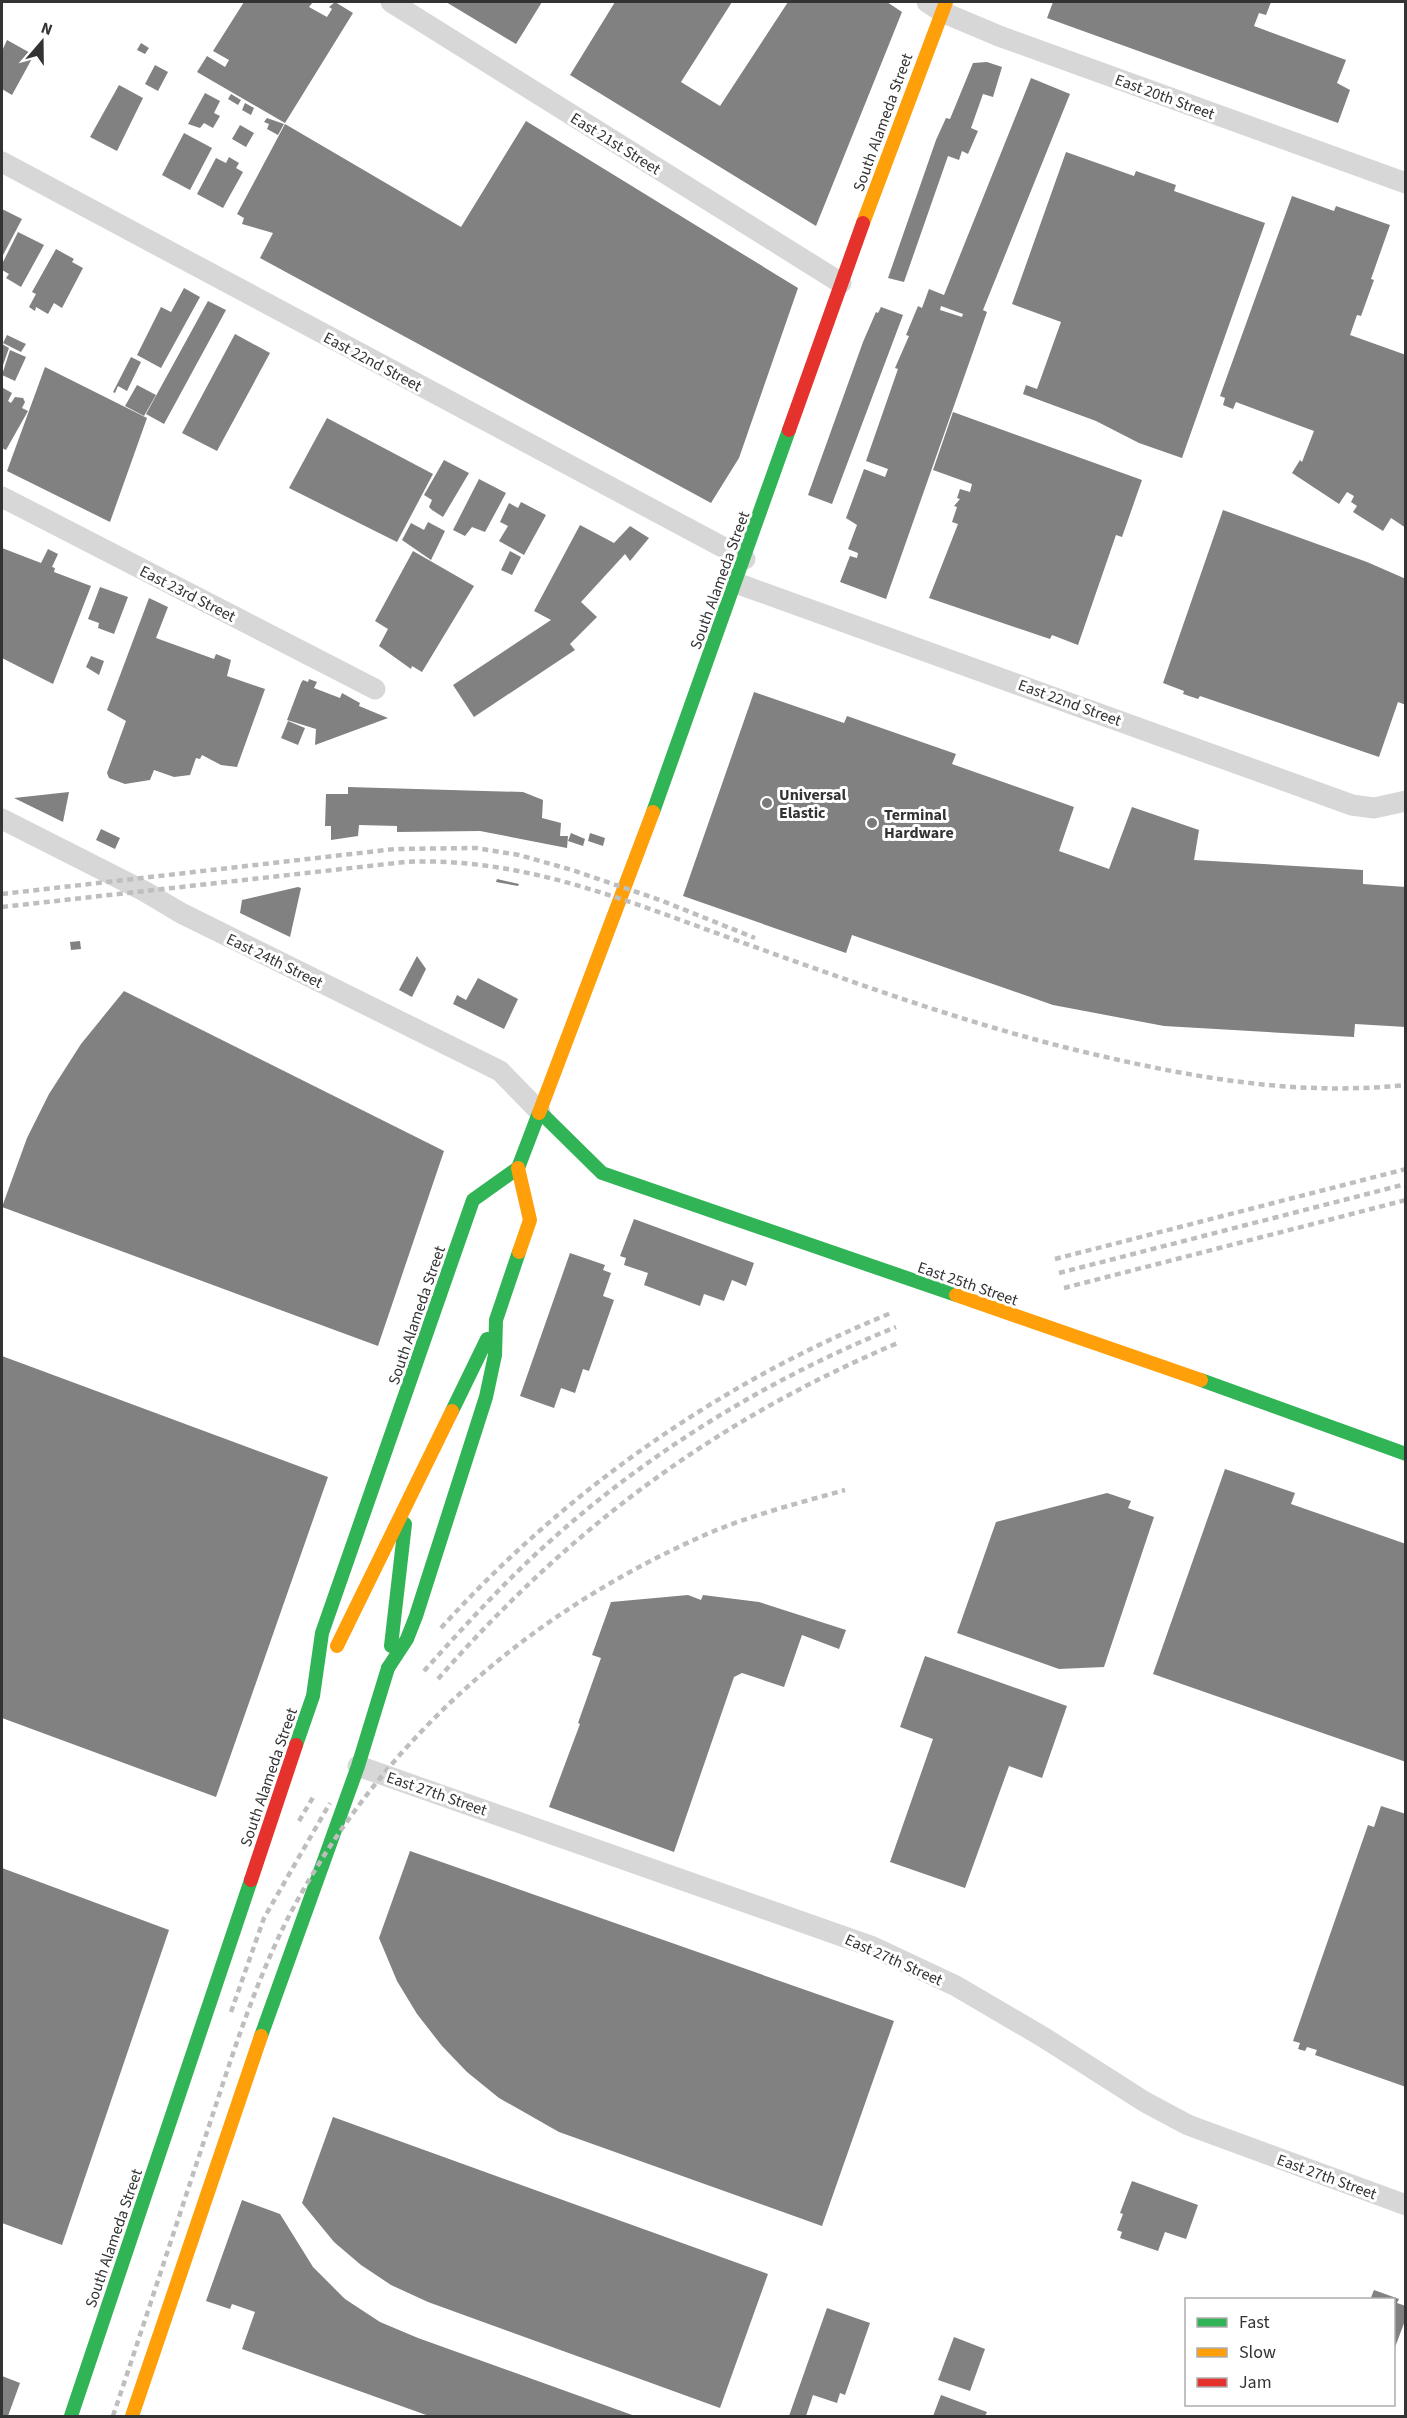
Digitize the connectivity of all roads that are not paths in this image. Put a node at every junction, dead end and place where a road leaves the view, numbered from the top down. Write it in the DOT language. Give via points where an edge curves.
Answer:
graph roads {
  1 [pos="391,2"];
  2 [pos="938,5"];
  3 [pos="2,162"];
  4 [pos="1406,183"];
  5 [pos="842,283"];
  6 [pos="2,497"];
  7 [pos="745,559"];
  8 [pos="736,583"];
  9 [pos="375,689"];
  10 [pos="1406,801"];
  11 [pos="2,819"];
  12 [pos="540,1112"];
  13 [pos="518,1168"];
  14 [pos="496,1320"];
  15 [pos="425,1338"];
  16 [pos="419,1396"];
  17 [pos="413,1454"];
  18 [pos="1406,1454"];
  19 [pos="408,1501"];
  20 [pos="388,1668"];
  21 [pos="313,1696"];
  22 [pos="358,1766"];
  23 [pos="1406,2205"];
  24 [pos="71,2416"];
  25 [pos="132,2416"];
  1 -- 5 [label="street, East 21st Street"];
  2 -- 4 [label="street, East 20th Street" via="1009,39"];
  2 -- 5 [label="main road, South Alameda Street"];
  3 -- 7 [label="street, East 22nd Street"];
  5 -- 7 [label="main road, South Alameda Street"];
  6 -- 9 [label="street, East 23rd Street"];
  7 -- 8 [label="main road, South Alameda Street"];
  8 -- 10 [label="street, East 22nd Street" via="1353,805 1374,808"];
  8 -- 12 [label="main road, South Alameda Street" via="624,894"];
  11 -- 12 [label="street, East 24th Street" via="500,1071"];
  12 -- 13 [label="main road, South Alameda Street"];
  12 -- 18 [label="main road, East 25th Street" via="602,1173"];
  13 -- 14 [label="main road" via="530,1220"];
  13 -- 15 [label="main road, South Alameda Street" via="473,1200"];
  14 -- 19 [label="main road"];
  14 -- 20 [label="main road" via="491,1378 471,1447 410,1632"];
  15 -- 16 [label="main road"];
  15 -- 21 [label="main road, South Alameda Street" via="322,1633"];
  17 -- 19 [label="main road"];
  19 -- 20 [label="main road"];
  19 -- 21 [label="main road"];
  20 -- 22 [label="main road"];
  21 -- 24 [label="main road, South Alameda Street"];
  22 -- 23 [label="street, East 27th Street" via="873,1947 963,1990 1188,2125"];
  22 -- 25 [label="main road" via="305,1908"];
}
